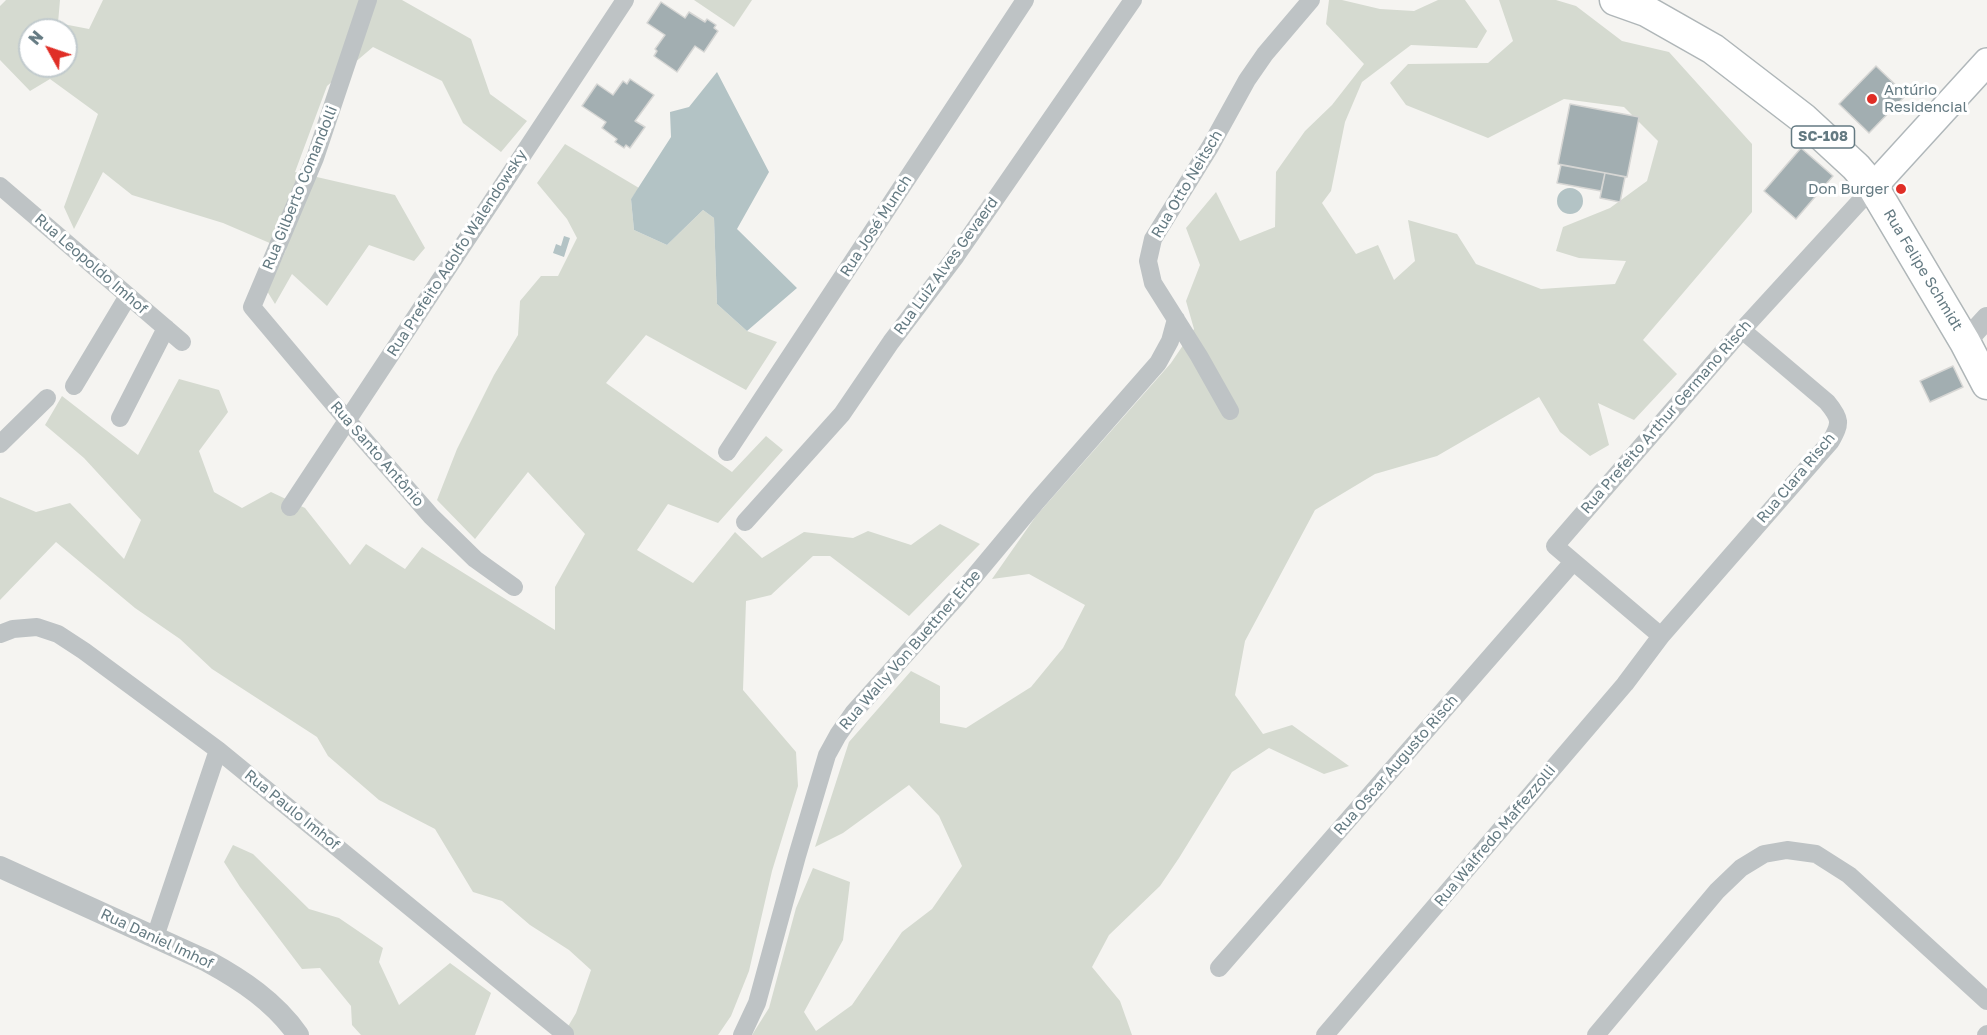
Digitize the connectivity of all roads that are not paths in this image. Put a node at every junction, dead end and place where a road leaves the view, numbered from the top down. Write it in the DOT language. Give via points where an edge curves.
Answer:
graph roads {
  1 [pos="368,0"];
  2 [pos="625,0"];
  3 [pos="1025,0"];
  4 [pos="1133,0"];
  5 [pos="1311,0"];
  6 [pos="1615,0"];
  7 [pos="1987,62"];
  8 [pos="0,186"];
  9 [pos="1873,187"];
  10 [pos="128,296"];
  11 [pos="252,307"];
  12 [pos="1987,318"];
  13 [pos="1176,319"];
  14 [pos="166,328"];
  15 [pos="1742,330"];
  16 [pos="182,342"];
  17 [pos="1965,342"];
  18 [pos="1987,384"];
  19 [pos="74,386"];
  20 [pos="47,398"];
  21 [pos="1230,411"];
  22 [pos="120,418"];
  23 [pos="347,420"];
  24 [pos="0,444"];
  25 [pos="727,452"];
  26 [pos="290,507"];
  27 [pos="745,522"];
  28 [pos="1573,562"];
  29 [pos="514,587"];
  30 [pos="0,634"];
  31 [pos="1661,636"];
  32 [pos="218,750"];
  33 [pos="0,867"];
  34 [pos="155,937"];
  35 [pos="1219,968"];
  36 [pos="1987,1000"];
  37 [pos="565,1034"];
  38 [pos="298,1035"];
  39 [pos="742,1035"];
  40 [pos="1325,1035"];
  41 [pos="1596,1035"];
  1 -- 11 [label="street, Rua Gilberto Comandolli" via="315,158"];
  2 -- 23 [label="street, Rua Prefeito Adolfo Walendowsky"];
  3 -- 25 [label="street, Rua José Munch"];
  4 -- 27 [label="street, Rua Luiz Alves Gevaerd" via="842,414"];
  5 -- 13 [label="street, Rua Otto Neitsch" via="1247,80 1154,239 1148,261 1153,283"];
  6 -- 9 [label="main road, Rua Felipe Schmidt / SC-108" via="1647,11 1713,49 1804,119"];
  7 -- 9 [label="main road"];
  8 -- 10 [label="street, Rua Leopoldo Imhof"];
  9 -- 15 [label="street, Rua Prefeito Arthur Germano Risch"];
  9 -- 17 [label="main road, Rua Felipe Schmidt / SC-108"];
  10 -- 14 [label="street, Rua Leopoldo Imhof"];
  10 -- 19 [label="street"];
  11 -- 23 [label="street, Rua Santo Antônio"];
  12 -- 17 [label="street"];
  13 -- 21 [label="street, Rua Otto Neitsch"];
  13 -- 39 [label="street, Rua Wally Von Buettner Erbe" via="1158,363 838,735 827,755 757,1003"];
  14 -- 16 [label="street, Rua Leopoldo Imhof"];
  14 -- 22 [label="street"];
  15 -- 28 [label="street, Rua Prefeito Arthur Germano Risch" via="1555,546"];
  15 -- 31 [label="street, Rua Clara Risch" via="1827,402 1838,415 1838,427 1831,441"];
  17 -- 18 [label="main road, Rua Felipe Schmidt / SC-108"];
  20 -- 24 [label="street"];
  23 -- 26 [label="street, Rua Prefeito Adolfo Walendowsky"];
  23 -- 29 [label="street, Rua Santo Antônio" via="452,538"];
  28 -- 31 [label="street, Rua Prefeito Arthur Germano Risch"];
  28 -- 35 [label="street, Rua Oscar Augusto Risch"];
  30 -- 32 [label="street, Rua Paulo Imhof" via="37,627 58,634"];
  31 -- 40 [label="street, Rua Walfredo Maffezzolli" via="1625,684"];
  32 -- 34 [label="street"];
  32 -- 37 [label="street, Rua Paulo Imhof"];
  33 -- 34 [label="street, Rua Daniel Imhof"];
  34 -- 38 [label="street, Rua Daniel Imhof" via="234,975 274,1007"];
  36 -- 41 [label="street" via="1849,875 1816,854 1788,850 1764,854 1741,868 1717,891"];
}
